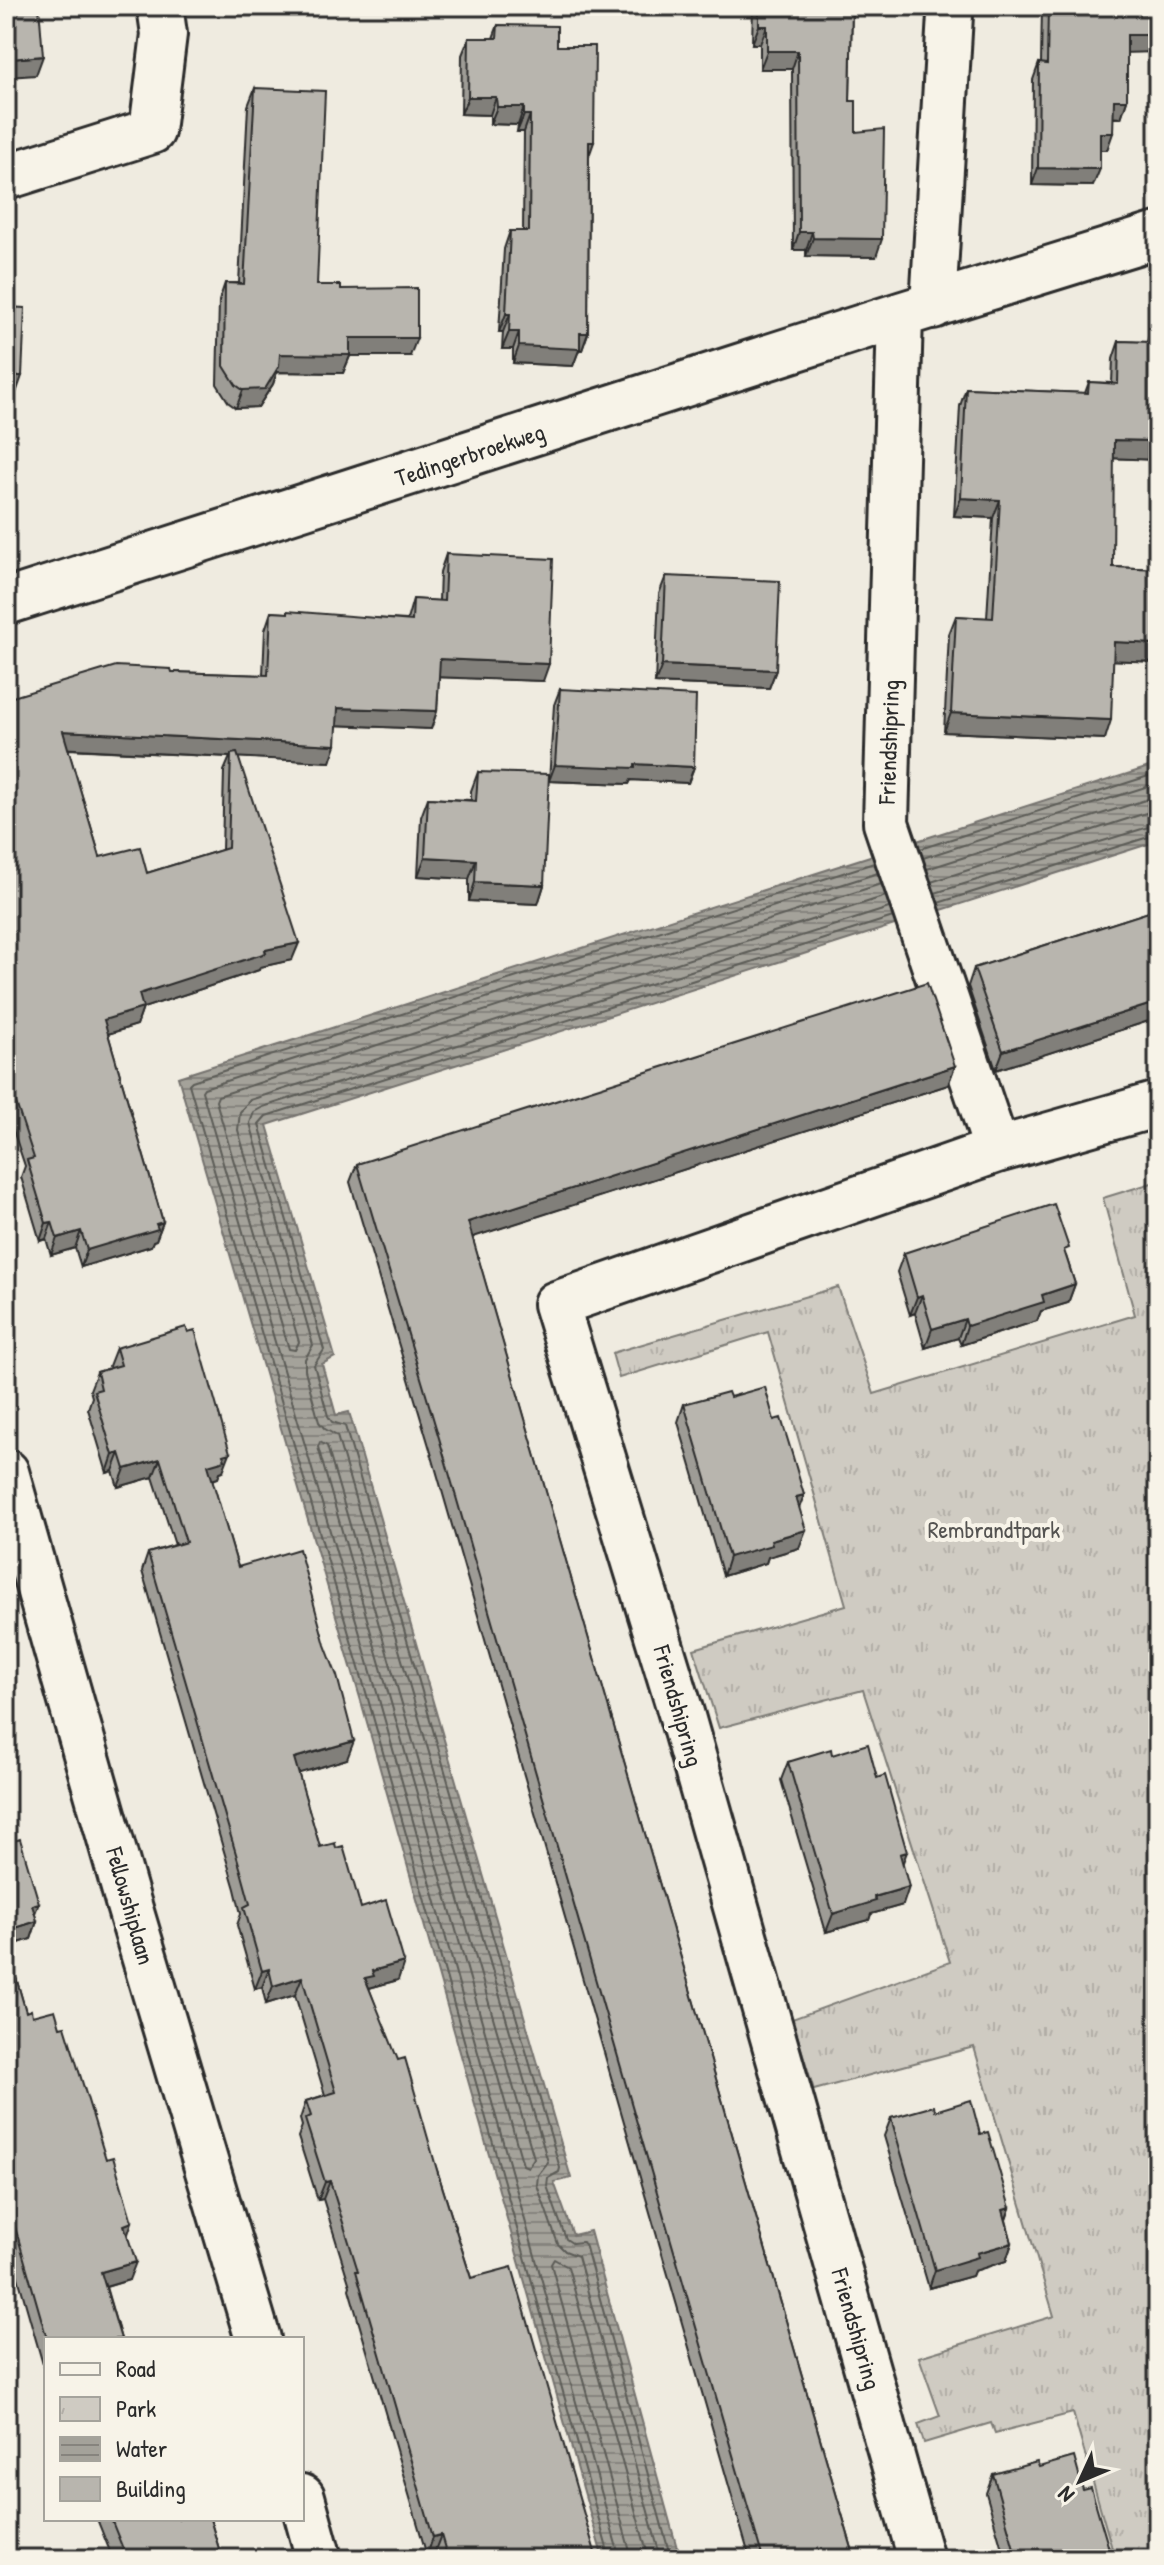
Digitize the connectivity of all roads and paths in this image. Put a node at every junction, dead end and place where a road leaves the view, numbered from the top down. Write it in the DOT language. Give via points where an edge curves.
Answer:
graph roads {
  1 [pos="160,6"];
  2 [pos="950,15"];
  3 [pos="6,177"];
  4 [pos="1158,235"];
  5 [pos="916,310"];
  6 [pos="6,602"];
  7 [pos="1158,1104"];
  8 [pos="997,1150"];
  9 [pos="6,1472"];
  10 [pos="257,2337"];
  11 [pos="304,2504"];
  12 [pos="319,2559"];
  13 [pos="921,2559"];
  1 -- 3 [label="street" via="164,34 152,131"];
  2 -- 5 [label="street"];
  4 -- 5 [label="street, Tedingerbroekweg"];
  5 -- 6 [label="street, Tedingerbroekweg"];
  5 -- 8 [label="street, Friendshipring" via="886,823"];
  7 -- 8 [label="street, Friendshipring"];
  8 -- 13 [label="street, Friendshipring" via="556,1304 681,1713"];
  9 -- 10 [label="street, Fellowshiplaan"];
  11 -- 12 [label="street"];
}
